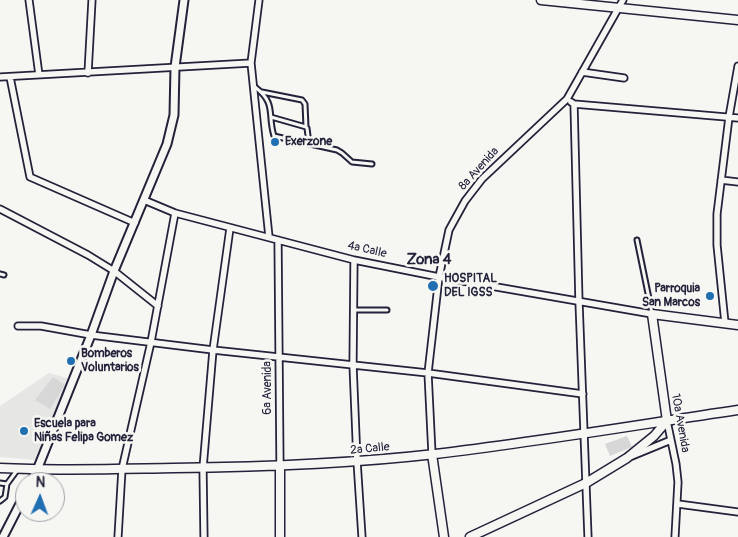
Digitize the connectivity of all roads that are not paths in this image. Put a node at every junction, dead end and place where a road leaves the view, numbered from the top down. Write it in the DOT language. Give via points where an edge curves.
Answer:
graph roads {
  1 [pos="29,0"];
  2 [pos="92,0"];
  3 [pos="184,0"];
  4 [pos="259,0"];
  5 [pos="540,0"];
  6 [pos="623,0"];
  7 [pos="618,8"];
  8 [pos="738,20"];
  9 [pos="251,63"];
  10 [pos="738,66"];
  11 [pos="175,67"];
  12 [pos="582,72"];
  13 [pos="88,73"];
  14 [pos="39,75"];
  15 [pos="0,77"];
  16 [pos="10,77"];
  17 [pos="624,78"];
  18 [pos="254,87"];
  19 [pos="261,92"];
  20 [pos="567,99"];
  21 [pos="574,104"];
  22 [pos="271,117"];
  23 [pos="729,117"];
  24 [pos="738,118"];
  25 [pos="306,127"];
  26 [pos="309,144"];
  27 [pos="372,164"];
  28 [pos="721,180"];
  29 [pos="738,182"];
  30 [pos="144,200"];
  31 [pos="0,209"];
  32 [pos="175,213"];
  33 [pos="135,223"];
  34 [pos="230,228"];
  35 [pos="268,238"];
  36 [pos="278,240"];
  37 [pos="637,240"];
  38 [pos="354,260"];
  39 [pos="114,271"];
  40 [pos="0,274"];
  41 [pos="4,275"];
  42 [pos="439,277"];
  43 [pos="579,302"];
  44 [pos="158,306"];
  45 [pos="353,310"];
  46 [pos="387,310"];
  47 [pos="652,314"];
  48 [pos="725,323"];
  49 [pos="738,325"];
  50 [pos="18,326"];
  51 [pos="91,334"];
  52 [pos="150,342"];
  53 [pos="213,350"];
  54 [pos="280,358"];
  55 [pos="353,365"];
  56 [pos="428,372"];
  57 [pos="583,394"];
  58 [pos="738,410"];
  59 [pos="666,420"];
  60 [pos="585,433"];
  61 [pos="671,440"];
  62 [pos="432,454"];
  63 [pos="627,458"];
  64 [pos="357,461"];
  65 [pos="280,466"];
  66 [pos="0,468"];
  67 [pos="203,468"];
  68 [pos="18,469"];
  69 [pos="122,469"];
  70 [pos="37,470"];
  71 [pos="0,483"];
  72 [pos="586,483"];
  73 [pos="7,484"];
  74 [pos="0,501"];
  75 [pos="678,504"];
  76 [pos="738,512"];
  77 [pos="15,514"];
  78 [pos="3,537"];
  79 [pos="118,537"];
  80 [pos="204,537"];
  81 [pos="280,537"];
  82 [pos="362,537"];
  83 [pos="444,537"];
  84 [pos="470,537"];
  85 [pos="588,537"];
  86 [pos="675,537"];
  1 -- 14 [label="street"];
  2 -- 13 [label="street"];
  3 -- 11 [label="street"];
  4 -- 9 [label="street"];
  5 -- 7 [label="main road"];
  6 -- 7 [label="street, 8a Avenida"];
  7 -- 8 [label="main road"];
  7 -- 12 [label="street, 8a Avenida"];
  9 -- 11 [label="street"];
  9 -- 18 [label="street"];
  10 -- 23 [label="street"];
  11 -- 13 [label="street"];
  11 -- 30 [label="street" via="174,115 167,144"];
  12 -- 17 [label="street"];
  12 -- 20 [label="street, 8a Avenida"];
  13 -- 14 [label="street"];
  14 -- 16 [label="street"];
  15 -- 16 [label="street"];
  16 -- 33 [label="street" via="28,176"];
  18 -- 19 [label="lane"];
  18 -- 35 [label="street"];
  19 -- 22 [label="lane" via="269,103"];
  19 -- 25 [label="lane" via="302,100"];
  20 -- 21 [label="street"];
  20 -- 42 [label="street, 8a Avenida" via="482,179 465,202 449,230"];
  21 -- 23 [label="street"];
  21 -- 43 [label="street"];
  22 -- 25 [label="lane"];
  22 -- 26 [label="lane" via="274,136"];
  23 -- 24 [label="street"];
  23 -- 28 [label="street"];
  25 -- 26 [label="lane"];
  26 -- 27 [label="lane" via="337,150 352,162"];
  28 -- 29 [label="street"];
  28 -- 48 [label="street" via="717,245"];
  30 -- 32 [label="street, 4a Calle"];
  30 -- 33 [label="street"];
  31 -- 39 [label="street"];
  32 -- 34 [label="street, 4a Calle"];
  32 -- 44 [label="street"];
  33 -- 39 [label="street"];
  34 -- 35 [label="street, 4a Calle"];
  34 -- 53 [label="street"];
  35 -- 36 [label="street, 4a Calle"];
  36 -- 38 [label="street, 4a Calle"];
  36 -- 54 [label="street, 6a Avenida"];
  37 -- 47 [label="lane"];
  38 -- 42 [label="street, 4a Calle"];
  38 -- 45 [label="street"];
  39 -- 44 [label="street"];
  39 -- 51 [label="street"];
  40 -- 41 [label="lane"];
  42 -- 43 [label="street, 4a Calle"];
  42 -- 56 [label="street, 8a Avenida"];
  43 -- 47 [label="street, 4a Calle"];
  43 -- 57 [label="street"];
  44 -- 52 [label="street"];
  45 -- 46 [label="lane"];
  45 -- 55 [label="street"];
  47 -- 48 [label="main road, 4a Calle"];
  47 -- 59 [label="main road, 10a Avenida"];
  48 -- 49 [label="main road, 4a Calle"];
  50 -- 51 [label="street" via="41,326"];
  51 -- 52 [label="street"];
  51 -- 70 [label="street"];
  52 -- 53 [label="street"];
  52 -- 69 [label="street"];
  53 -- 54 [label="street"];
  53 -- 67 [label="street"];
  54 -- 55 [label="street"];
  54 -- 65 [label="street, 6a Avenida"];
  55 -- 56 [label="street"];
  55 -- 64 [label="street"];
  56 -- 57 [label="street"];
  56 -- 62 [label="street, 8a Avenida"];
  57 -- 60 [label="street"];
  58 -- 59 [label="main road, 2a Calle"];
  59 -- 60 [label="main road, 2a Calle"];
  59 -- 61 [label="street, 10a Avenida"];
  59 -- 63 [label="main road" via="654,436"];
  60 -- 62 [label="main road, 2a Calle"];
  60 -- 72 [label="street"];
  61 -- 63 [label="street"];
  61 -- 75 [label="street, 10a Avenida"];
  62 -- 64 [label="main road, 2a Calle"];
  62 -- 83 [label="main road, 8a Avenida"];
  63 -- 72 [label="main road"];
  64 -- 65 [label="main road, 2a Calle"];
  64 -- 82 [label="street"];
  65 -- 67 [label="main road, 2a Calle"];
  65 -- 81 [label="main road, 6a Avenida"];
  66 -- 68 [label="main road, 2a Calle"];
  67 -- 69 [label="main road, 2a Calle"];
  67 -- 80 [label="street"];
  68 -- 70 [label="main road, 2a Calle"];
  68 -- 73 [label="lane"];
  69 -- 70 [label="main road, 2a Calle"];
  69 -- 79 [label="street"];
  71 -- 73 [label="lane"];
  72 -- 84 [label="main road"];
  72 -- 85 [label="street"];
  73 -- 74 [label="lane" via="5,497"];
  75 -- 76 [label="street"];
  75 -- 86 [label="street, 10a Avenida"];
  77 -- 78 [label="street"];
}
